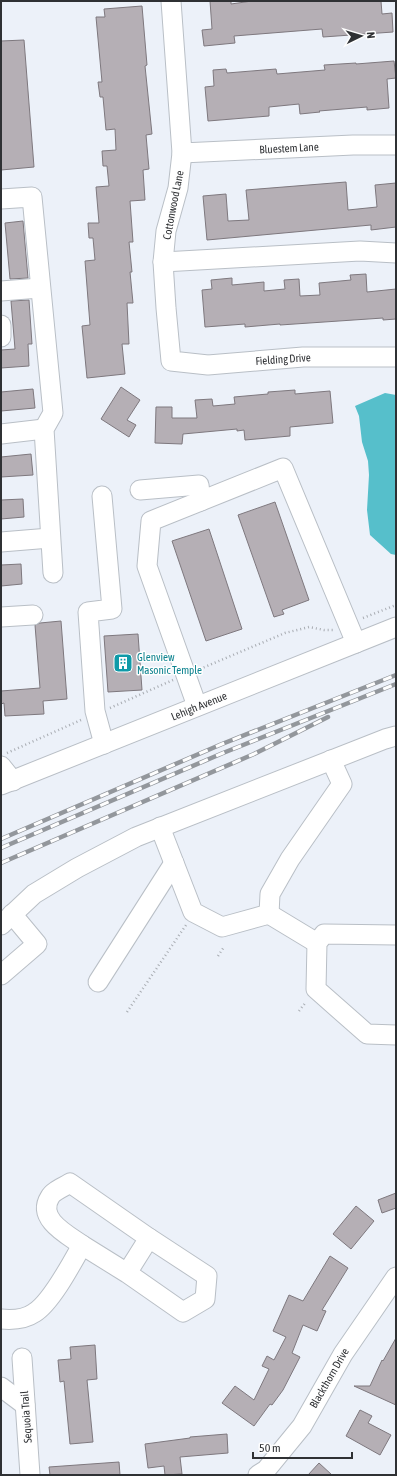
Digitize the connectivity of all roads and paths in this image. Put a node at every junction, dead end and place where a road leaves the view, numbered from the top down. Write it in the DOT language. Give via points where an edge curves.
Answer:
graph roads {
  1 [pos="171,1"];
  2 [pos="396,145"];
  3 [pos="182,153"];
  4 [pos="1,199"];
  5 [pos="396,253"];
  6 [pos="163,262"];
  7 [pos="40,288"];
  8 [pos="1,291"];
  9 [pos="1,325"];
  10 [pos="1,337"];
  11 [pos="396,357"];
  12 [pos="171,361"];
  13 [pos="44,429"];
  14 [pos="1,434"];
  15 [pos="140,490"];
  16 [pos="102,496"];
  17 [pos="201,501"];
  18 [pos="50,538"];
  19 [pos="1,542"];
  20 [pos="53,573"];
  21 [pos="33,615"];
  22 [pos="1,617"];
  23 [pos="396,626"];
  24 [pos="356,643"];
  25 [pos="197,706"];
  26 [pos="396,736"];
  27 [pos="104,744"];
  28 [pos="331,760"];
  29 [pos="5,777"];
  30 [pos="160,827"];
  31 [pos="174,863"];
  32 [pos="269,914"];
  33 [pos="6,920"];
  34 [pos="187,923"];
  35 [pos="396,935"];
  36 [pos="317,943"];
  37 [pos="224,947"];
  38 [pos="218,956"];
  39 [pos="1,975"];
  40 [pos="98,982"];
  41 [pos="306,1002"];
  42 [pos="299,1011"];
  43 [pos="127,1012"];
  44 [pos="396,1035"];
  45 [pos="149,1238"];
  46 [pos="82,1245"];
  47 [pos="127,1273"];
  48 [pos="396,1277"];
  49 [pos="1,1319"];
  50 [pos="22,1358"];
  51 [pos="1,1387"];
  52 [pos="25,1405"];
  53 [pos="265,1473"];
  54 [pos="30,1475"];
  1 -- 3 [label="street, Cottonwood Lane"];
  2 -- 3 [label="street, Bluestem Lane"];
  3 -- 6 [label="street, Cottonwood Lane" via="178,188 166,231"];
  4 -- 7 [label="street" via="32,198"];
  5 -- 6 [label="street" via="360,251"];
  6 -- 12 [label="street, Cottonwood Lane"];
  7 -- 8 [label="street"];
  7 -- 13 [label="street" via="53,413"];
  9 -- 10 [label="street"];
  11 -- 12 [label="street, Fielding Drive" via="303,357 208,365"];
  13 -- 14 [label="street"];
  13 -- 18 [label="street"];
  15 -- 17 [label="street" via="199,484"];
  16 -- 27 [label="street" via="112,609 88,612 96,711"];
  17 -- 24 [label="street" via="283,468"];
  17 -- 25 [label="street" via="151,521 147,566"];
  18 -- 19 [label="street"];
  18 -- 20 [label="street"];
  21 -- 22 [label="street"];
  23 -- 24 [label="street, Lehigh Avenue"];
  24 -- 25 [label="street, Lehigh Avenue"];
  25 -- 27 [label="street, Lehigh Avenue"];
  26 -- 28 [label="street"];
  27 -- 29 [label="street, Lehigh Avenue"];
  28 -- 30 [label="street"];
  28 -- 32 [label="street" via="342,784 270,894"];
  30 -- 31 [label="street"];
  30 -- 33 [label="street" via="77,868 34,894"];
  31 -- 32 [label="street" via="193,912 222,927"];
  31 -- 40 [label="street"];
  32 -- 36 [label="street"];
  33 -- 39 [label="street" via="37,944"];
  34 -- 43 [label="path"];
  35 -- 36 [label="street" via="324,934"];
  36 -- 44 [label="street" via="316,989 367,1034"];
  37 -- 38 [label="path"];
  41 -- 42 [label="path"];
  45 -- 46 [label="street" via="70,1183 50,1196 47,1204 48,1216 53,1225"];
  45 -- 47 [label="street"];
  45 -- 47 [label="street" via="207,1276 205,1299 183,1312"];
  46 -- 47 [label="street"];
  46 -- 49 [label="street" via="52,1294 34,1313 15,1320"];
  48 -- 53 [label="street, Blackthorn Drive" via="343,1354 302,1426"];
  50 -- 52 [label="street, Sequoia Trail"];
  51 -- 52 [label="street"];
  52 -- 54 [label="street, Sequoia Trail"];
}
